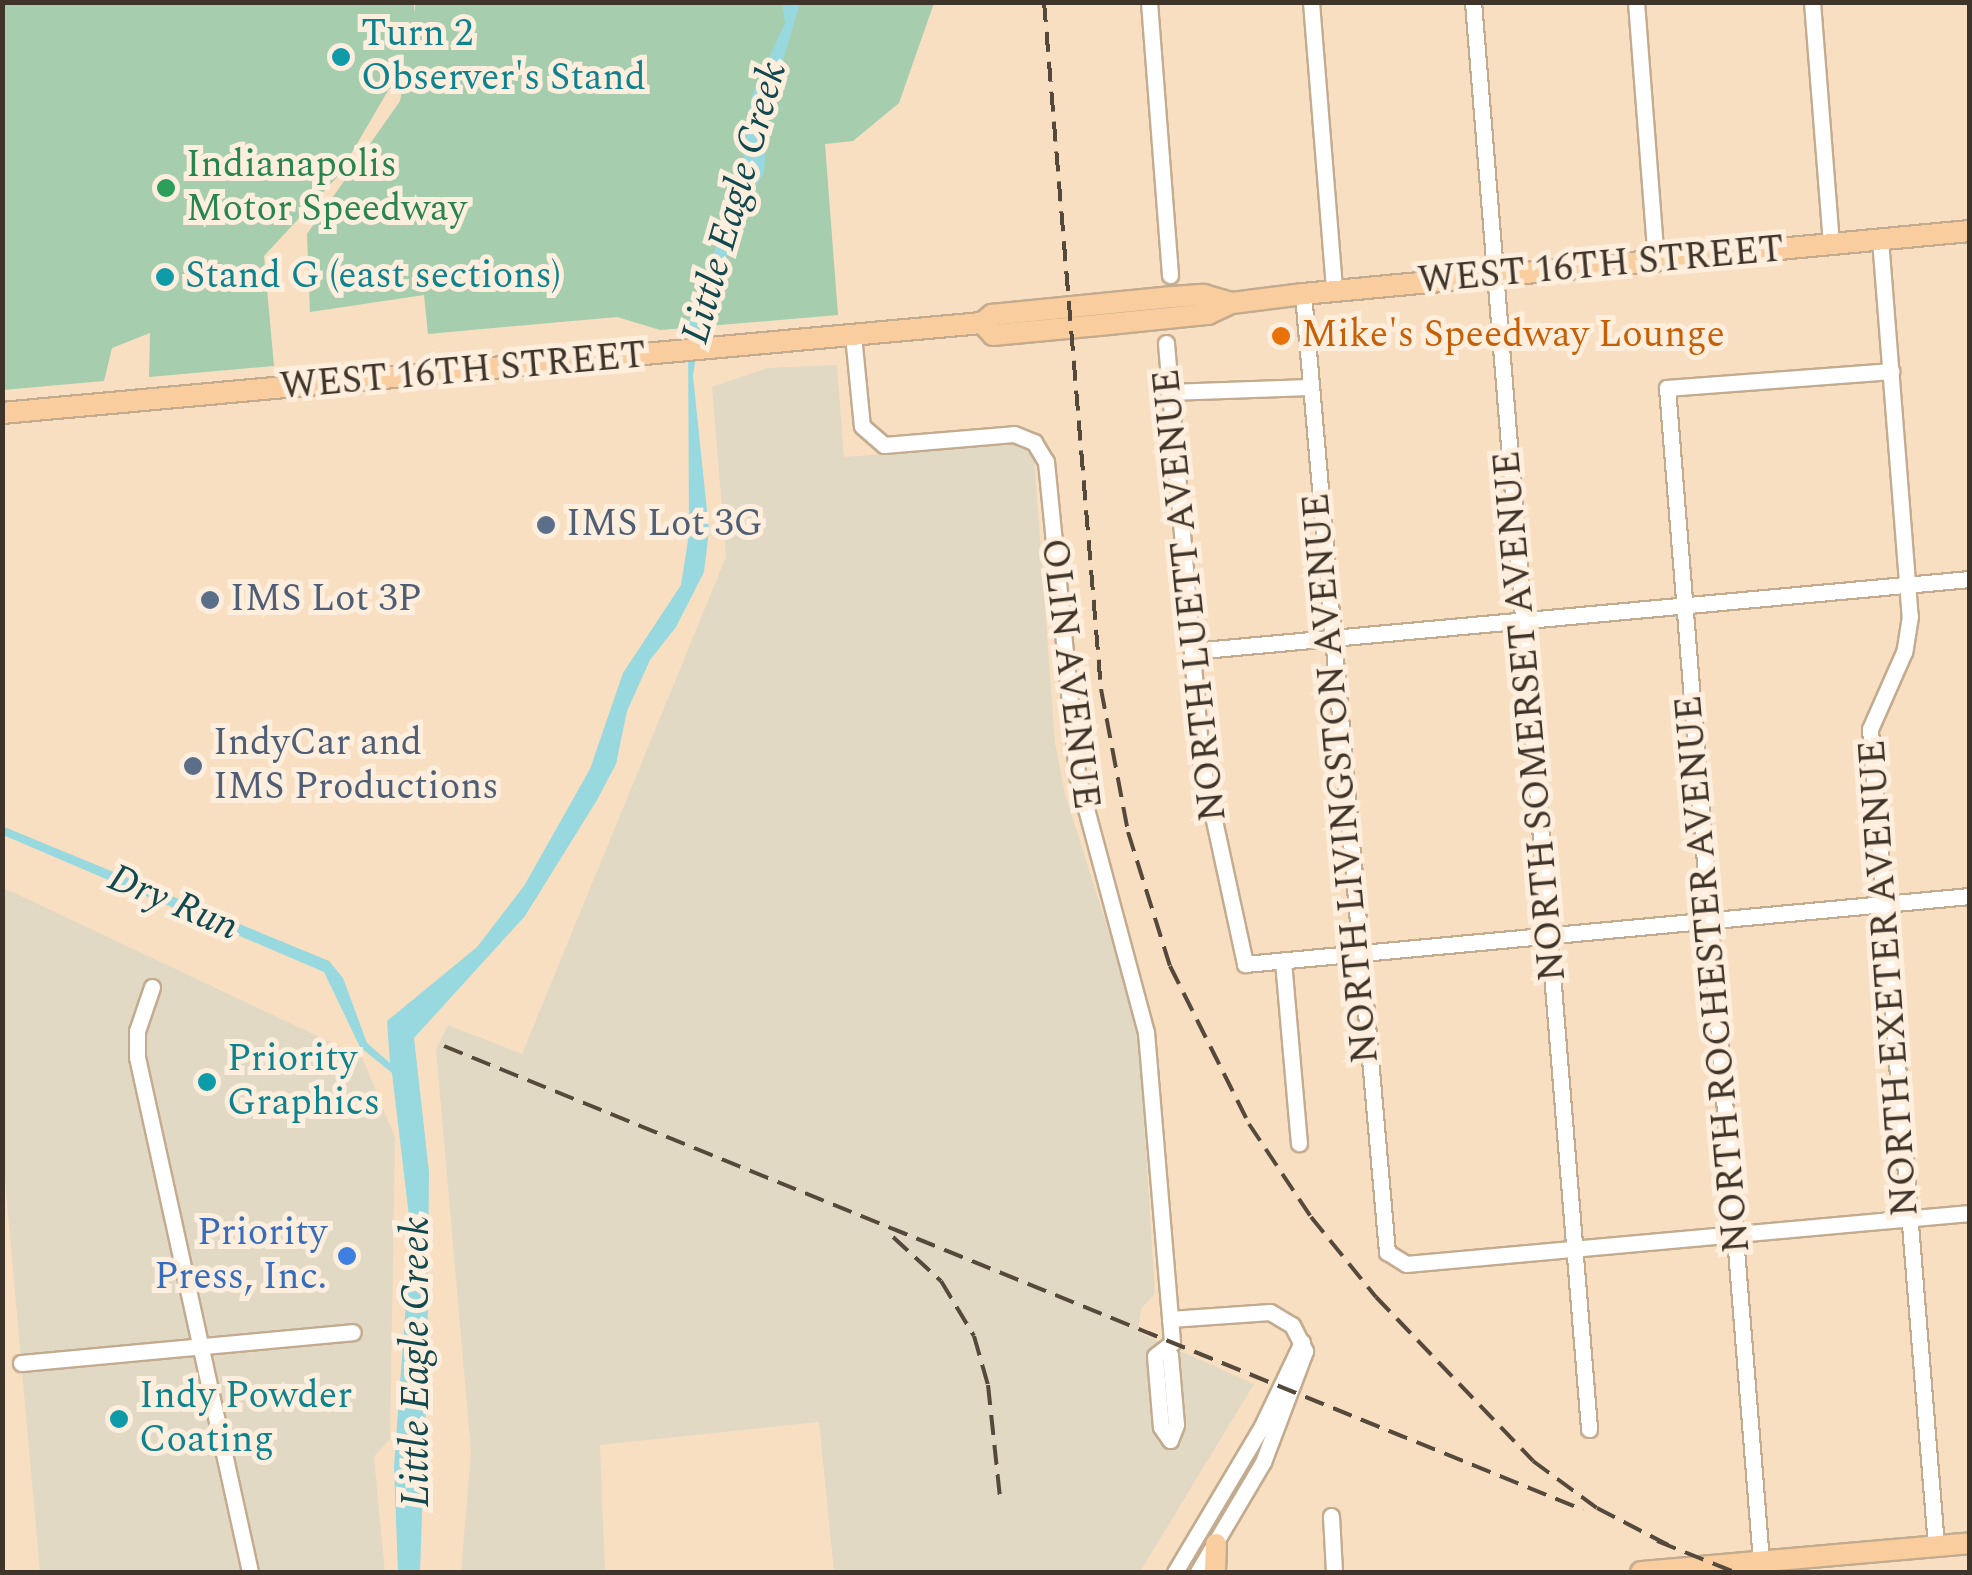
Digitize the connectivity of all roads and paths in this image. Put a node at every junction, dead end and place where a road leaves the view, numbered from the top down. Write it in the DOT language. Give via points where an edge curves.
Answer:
graph roads {
  1 [pos="1149,2"];
  2 [pos="1311,2"];
  3 [pos="1473,2"];
  4 [pos="1636,2"];
  5 [pos="1812,2"];
  6 [pos="1970,231"];
  7 [pos="1880,239"];
  8 [pos="1831,244"];
  9 [pos="1656,260"];
  10 [pos="1170,275"];
  11 [pos="1495,276"];
  12 [pos="1334,291"];
  13 [pos="1303,294"];
  14 [pos="853,335"];
  15 [pos="1166,343"];
  16 [pos="1891,371"];
  17 [pos="1309,387"];
  18 [pos="1169,392"];
  19 [pos="2,413"];
  20 [pos="1970,578"];
  21 [pos="1908,584"];
  22 [pos="1684,605"];
  23 [pos="1523,621"];
  24 [pos="1330,639"];
  25 [pos="1192,652"];
  26 [pos="1970,896"];
  27 [pos="1884,904"];
  28 [pos="1710,920"];
  29 [pos="1548,935"];
  30 [pos="1356,954"];
  31 [pos="1283,961"];
  32 [pos="152,987"];
  33 [pos="1299,1144"];
  34 [pos="1970,1213"];
  35 [pos="1909,1218"];
  36 [pos="1735,1234"];
  37 [pos="1574,1250"];
  38 [pos="1170,1319"];
  39 [pos="353,1332"];
  40 [pos="1302,1342"];
  41 [pos="201,1346"];
  42 [pos="1163,1351"];
  43 [pos="21,1363"];
  44 [pos="1590,1429"];
  45 [pos="1332,1516"];
  46 [pos="1970,1543"];
  47 [pos="1216,1544"];
  48 [pos="1936,1546"];
  49 [pos="1761,1561"];
  50 [pos="250,1572"];
  51 [pos="1175,1572"];
  52 [pos="1198,1572"];
  53 [pos="1216,1572"];
  54 [pos="1334,1572"];
  55 [pos="1651,1572"];
  1 -- 10 [label="street"];
  2 -- 12 [label="street"];
  3 -- 11 [label="street, NORTH SOMERSET AVENUE"];
  4 -- 9 [label="street"];
  5 -- 8 [label="street"];
  6 -- 7 [label="main road, WEST 16TH STREET"];
  7 -- 8 [label="main road, WEST 16TH STREET"];
  7 -- 16 [label="street, NORTH EXETER AVENUE"];
  8 -- 9 [label="main road, WEST 16TH STREET"];
  9 -- 11 [label="main road, WEST 16TH STREET"];
  11 -- 12 [label="main road, WEST 16TH STREET"];
  11 -- 23 [label="street, NORTH SOMERSET AVENUE"];
  12 -- 13 [label="main road, WEST 16TH STREET"];
  13 -- 14 [label="main road, WEST 16TH STREET" via="1232,303 1188,296"];
  13 -- 17 [label="street, NORTH LIVINGSTON AVENUE"];
  14 -- 19 [label="main road, WEST 16TH STREET"];
  14 -- 38 [label="street, OLIN AVENUE" via="862,426 884,445 1014,434 1044,456 1077,775 1144,1018"];
  15 -- 18 [label="street, NORTH LUETT AVENUE"];
  16 -- 21 [label="street, NORTH EXETER AVENUE"];
  16 -- 22 [label="street, NORTH ROCHESTER AVENUE" via="1667,388"];
  17 -- 18 [label="street"];
  17 -- 24 [label="street, NORTH LIVINGSTON AVENUE"];
  18 -- 25 [label="street, NORTH LUETT AVENUE"];
  20 -- 21 [label="street"];
  21 -- 22 [label="street"];
  21 -- 27 [label="street, NORTH EXETER AVENUE" via="1906,646 1870,721"];
  22 -- 23 [label="street"];
  22 -- 28 [label="street, NORTH ROCHESTER AVENUE"];
  23 -- 24 [label="street"];
  23 -- 29 [label="street, NORTH SOMERSET AVENUE"];
  24 -- 25 [label="street"];
  24 -- 30 [label="street, NORTH LIVINGSTON AVENUE"];
  25 -- 31 [label="street, NORTH LUETT AVENUE" via="1207,796 1245,964"];
  26 -- 27 [label="street"];
  27 -- 28 [label="street"];
  27 -- 35 [label="street, NORTH EXETER AVENUE"];
  28 -- 29 [label="street"];
  28 -- 36 [label="street, NORTH ROCHESTER AVENUE"];
  29 -- 30 [label="street"];
  29 -- 37 [label="street, NORTH SOMERSET AVENUE"];
  30 -- 31 [label="street"];
  30 -- 37 [label="street, NORTH LIVINGSTON AVENUE" via="1381,1239 1392,1258 1406,1264"];
  31 -- 33 [label="street"];
  32 -- 41 [label="street" via="137,1031 137,1057"];
  34 -- 35 [label="street"];
  35 -- 36 [label="street"];
  35 -- 48 [label="street, NORTH EXETER AVENUE"];
  36 -- 37 [label="street"];
  36 -- 49 [label="street, NORTH ROCHESTER AVENUE"];
  37 -- 44 [label="street, NORTH SOMERSET AVENUE"];
  38 -- 40 [label="street" via="1270,1312 1288,1320"];
  38 -- 42 [label="street, OLIN AVENUE" via="1172,1343"];
  39 -- 41 [label="street"];
  40 -- 47 [label="street" via="1306,1350 1264,1462"];
  40 -- 51 [label="street" via="1262,1426"];
  41 -- 43 [label="street"];
  41 -- 50 [label="street"];
  42 -- 42 [label="street, OLIN AVENUE" via="1156,1356 1161,1427 1170,1440 1176,1416 1170,1355"];
  45 -- 54 [label="street"];
  46 -- 48 [label="main road"];
  47 -- 52 [label="street"];
  47 -- 53 [label="main road"];
  48 -- 49 [label="main road"];
  49 -- 55 [label="main road"];
}
